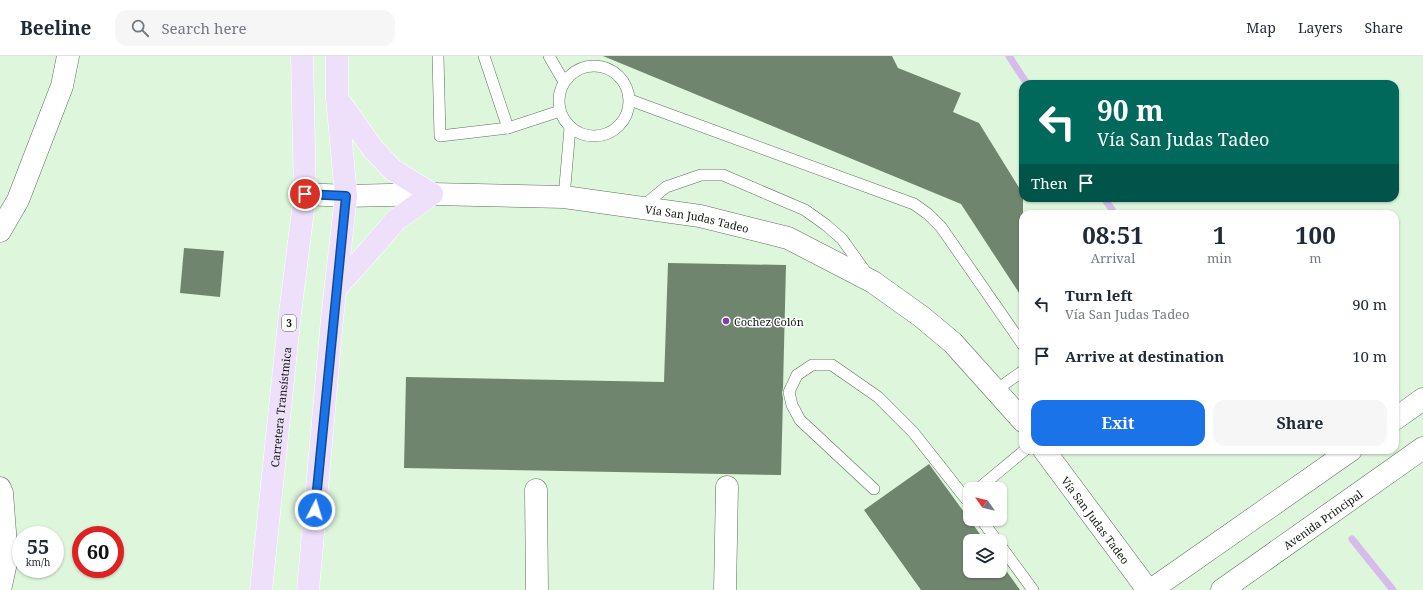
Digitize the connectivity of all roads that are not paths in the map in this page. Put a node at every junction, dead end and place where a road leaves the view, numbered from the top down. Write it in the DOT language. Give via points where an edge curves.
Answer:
graph roads {
  1 [pos="68,56"];
  2 [pos="302,56"];
  3 [pos="337,56"];
  4 [pos="438,56"];
  5 [pos="484,56"];
  6 [pos="549,56"];
  7 [pos="564,82"];
  8 [pos="337,97"];
  9 [pos="630,100"];
  10 [pos="560,111"];
  11 [pos="508,128"];
  12 [pos="570,128"];
  13 [pos="305,194"];
  14 [pos="432,194"];
  15 [pos="346,196"];
  16 [pos="564,197"];
  17 [pos="642,208"];
  18 [pos="0,231"];
  19 [pos="873,282"];
  20 [pos="337,287"];
  21 [pos="1019,339"];
  22 [pos="1019,374"];
  23 [pos="996,390"];
  24 [pos="1423,399"];
  25 [pos="1019,416"];
  26 [pos="1399,416"];
  27 [pos="1423,448"];
  28 [pos="1021,454"];
  29 [pos="1047,454"];
  30 [pos="1344,454"];
  31 [pos="987,482"];
  32 [pos="727,487"];
  33 [pos="0,488"];
  34 [pos="874,489"];
  35 [pos="536,490"];
  36 [pos="963,493"];
  37 [pos="985,526"];
  38 [pos="992,534"];
  39 [pos="1007,555"];
  40 [pos="0,590"];
  41 [pos="261,590"];
  42 [pos="308,590"];
  43 [pos="537,590"];
  44 [pos="725,590"];
  45 [pos="1033,590"];
  46 [pos="1148,590"];
  47 [pos="1151,590"];
  48 [pos="1222,590"];
  1 -- 18 [label="street" via="62,86 21,193"];
  2 -- 13 [label="main road, Carretera Transístmica / 3"];
  3 -- 8 [label="main road"];
  4 -- 11 [label="lane" via="440,136"];
  5 -- 11 [label="lane"];
  6 -- 7 [label="lane"];
  7 -- 9 [label="lane" via="577,69 595,65 612,70 625,83"];
  7 -- 10 [label="lane" via="558,96"];
  8 -- 14 [label="main road" via="373,149 393,170"];
  8 -- 15 [label="main road"];
  9 -- 12 [label="lane" via="624,120 609,134 589,136"];
  9 -- 21 [label="lane" via="914,204 941,227"];
  10 -- 11 [label="lane"];
  10 -- 12 [label="lane"];
  12 -- 16 [label="lane"];
  13 -- 15 [label="street, Vía San Judas Tadeo"];
  13 -- 41 [label="main road, Carretera Transístmica / 3"];
  14 -- 15 [label="street, Vía San Judas Tadeo"];
  14 -- 16 [label="street, Vía San Judas Tadeo"];
  14 -- 20 [label="main road" via="396,220"];
  15 -- 20 [label="main road"];
  16 -- 17 [label="street, Vía San Judas Tadeo"];
  17 -- 19 [label="street, Vía San Judas Tadeo" via="700,216 788,238"];
  17 -- 19 [label="lane" via="666,187 701,175 723,175 804,210 826,225 842,238"];
  19 -- 23 [label="street, Vía San Judas Tadeo" via="953,343"];
  20 -- 42 [label="main road"];
  22 -- 23 [label="lane"];
  23 -- 25 [label="street, Vía San Judas Tadeo"];
  24 -- 26 [label="street"];
  27 -- 48 [label="street, Avenida Principal"];
  28 -- 31 [label="lane"];
  29 -- 46 [label="street, Vía San Judas Tadeo"];
  30 -- 47 [label="street"];
  32 -- 44 [label="street"];
  33 -- 40 [label="street" via="7,558"];
  34 -- 36 [label="lane" via="800,420 792,405 789,392 797,375 812,365 832,365 878,397 913,432"];
  35 -- 43 [label="street"];
  37 -- 38 [label="lane"];
  39 -- 45 [label="lane"];
}
